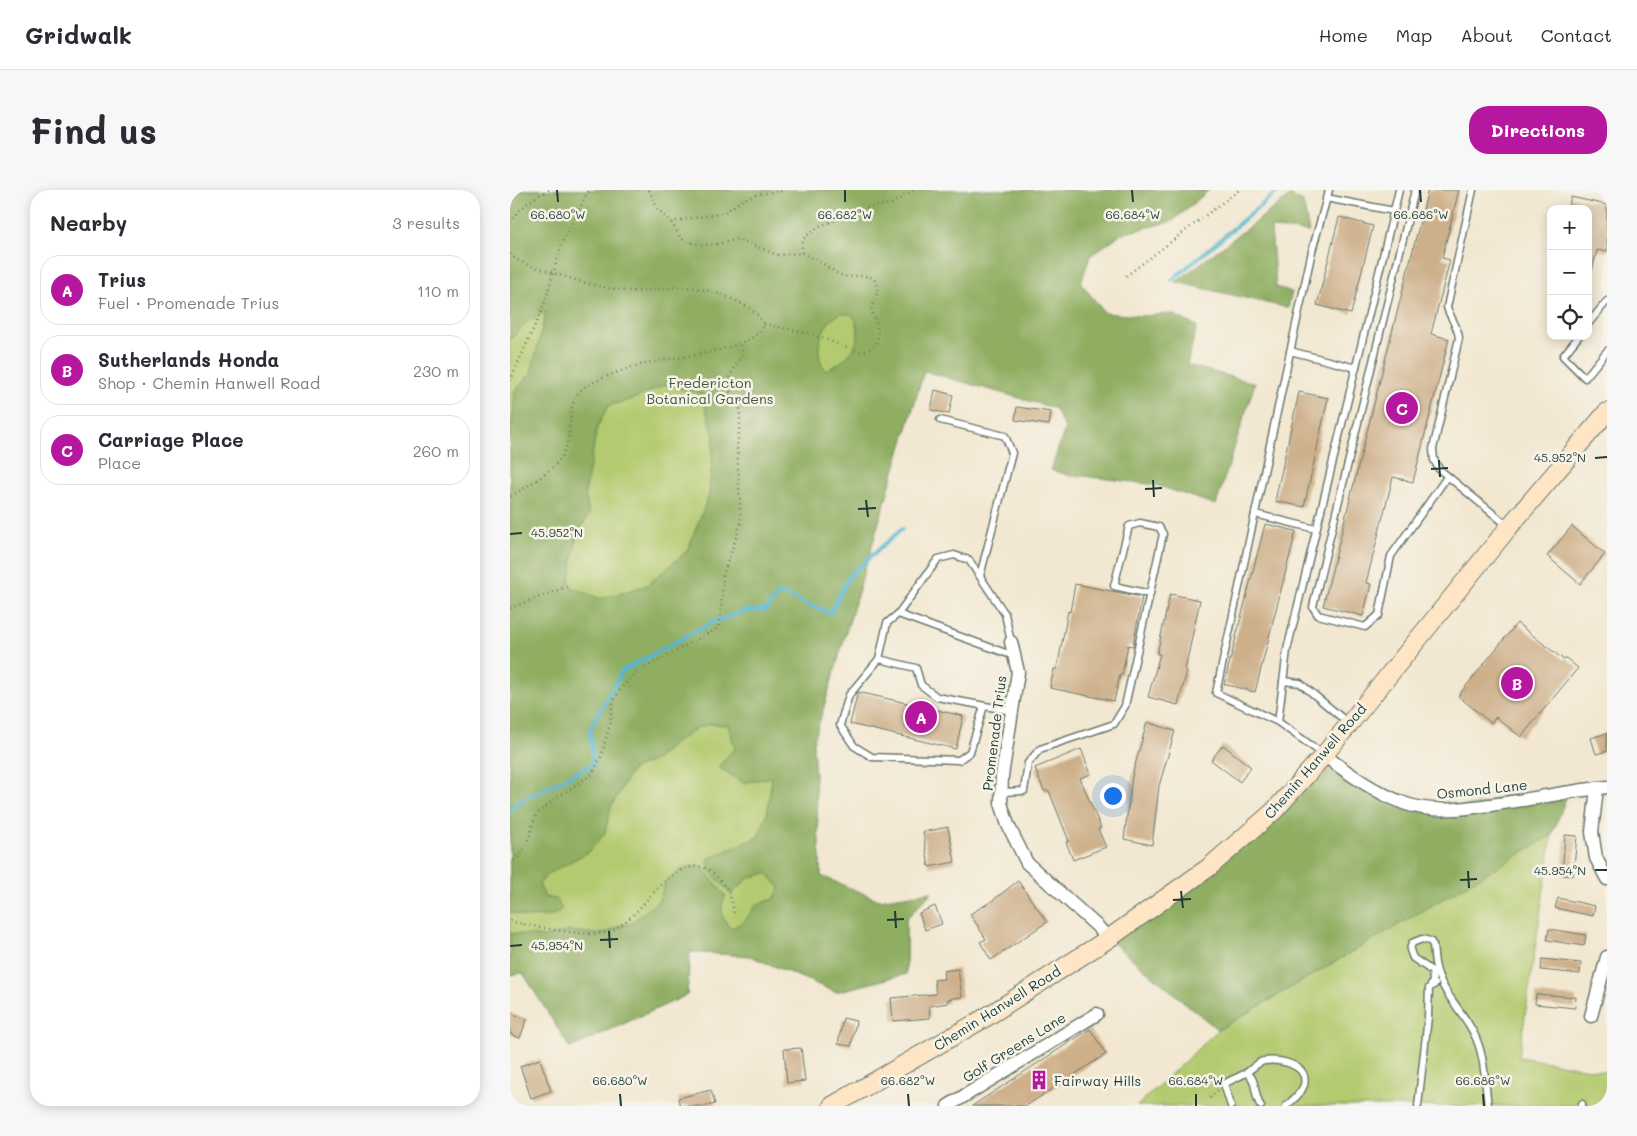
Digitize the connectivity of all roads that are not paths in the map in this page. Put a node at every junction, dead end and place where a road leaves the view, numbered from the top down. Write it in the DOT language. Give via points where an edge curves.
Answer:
graph roads {
  1 [pos="1329,190"];
  2 [pos="1399,190"];
  3 [pos="1415,190"];
  4 [pos="1473,190"];
  5 [pos="1326,198"];
  6 [pos="1394,211"];
  7 [pos="1607,301"];
  8 [pos="1592,319"];
  9 [pos="1576,340"];
  10 [pos="1290,351"];
  11 [pos="1607,351"];
  12 [pos="1356,368"];
  13 [pos="1605,412"];
  14 [pos="940,420"];
  15 [pos="1447,477"];
  16 [pos="1255,514"];
  17 [pos="1509,527"];
  18 [pos="1316,529"];
  19 [pos="980,576"];
  20 [pos="1150,594"];
  21 [pos="898,614"];
  22 [pos="1011,642"];
  23 [pos="1014,656"];
  24 [pos="879,659"];
  25 [pos="1283,681"];
  26 [pos="984,706"];
  27 [pos="1012,712"];
  28 [pos="1278,722"];
  29 [pos="1349,724"];
  30 [pos="1324,755"];
  31 [pos="1602,788"];
  32 [pos="1001,792"];
  33 [pos="1607,879"];
  34 [pos="1108,939"];
  35 [pos="1607,957"];
  36 [pos="1441,981"];
  37 [pos="1431,985"];
  38 [pos="1097,1014"];
  39 [pos="1591,1016"];
  40 [pos="1247,1073"];
  41 [pos="832,1106"];
  42 [pos="948,1106"];
  43 [pos="1231,1106"];
  44 [pos="1261,1106"];
  45 [pos="1286,1106"];
  46 [pos="1418,1106"];
  47 [pos="1488,1106"];
  1 -- 5 [label="lane"];
  2 -- 6 [label="lane"];
  3 -- 15 [label="lane" via="1314,602 1313,608 1318,615 1365,627 1375,620 1379,615 1391,556"];
  4 -- 15 [label="lane" via="1447,307 1459,338 1433,449 1434,460"];
  5 -- 6 [label="lane"];
  5 -- 10 [label="lane"];
  6 -- 12 [label="lane"];
  7 -- 8 [label="lane"];
  9 -- 11 [label="lane" via="1563,356 1585,378"];
  10 -- 12 [label="lane"];
  10 -- 16 [label="lane"];
  12 -- 18 [label="lane"];
  13 -- 17 [label="main road, Chemin Hanwell Road"];
  14 -- 19 [label="lane" via="1005,436 1012,453"];
  15 -- 17 [label="lane"];
  16 -- 18 [label="lane"];
  16 -- 28 [label="lane" via="1216,693"];
  17 -- 29 [label="main road, Chemin Hanwell Road"];
  18 -- 25 [label="lane" via="1287,650"];
  19 -- 21 [label="lane" via="969,560 954,555 938,559"];
  19 -- 22 [label="lane" via="1005,614"];
  20 -- 20 [label="lane" via="1163,534 1159,527 1140,523 1129,526 1114,586"];
  20 -- 32 [label="lane" via="1125,706 1114,724 1040,749 1028,763 1024,791"];
  21 -- 23 [label="lane"];
  21 -- 24 [label="lane" via="887,623"];
  22 -- 23 [label="street, Promenade Trius"];
  23 -- 27 [label="street, Promenade Trius" via="1018,672"];
  24 -- 26 [label="lane" via="916,668 921,685 937,696"];
  24 -- 26 [label="lane" via="849,695 840,725 854,746 872,757 959,760 970,752"];
  25 -- 28 [label="lane"];
  25 -- 29 [label="lane" via="1300,684"];
  26 -- 27 [label="lane"];
  27 -- 32 [label="street, Promenade Trius"];
  28 -- 30 [label="lane"];
  29 -- 30 [label="main road, Chemin Hanwell Road"];
  30 -- 31 [label="street, Osmond Lane" via="1379,791 1407,804 1433,810 1463,809"];
  30 -- 34 [label="main road, Chemin Hanwell Road" via="1274,811 1208,868"];
  31 -- 33 [label="street, Osmond Lane" via="1592,832 1596,858"];
  32 -- 34 [label="street, Promenade Trius" via="1008,825 1027,863"];
  34 -- 41 [label="main road, Chemin Hanwell Road" via="988,1016"];
  35 -- 39 [label="street"];
  36 -- 37 [label="lane"];
  36 -- 37 [label="lane" via="1436,971 1433,945 1427,939 1417,940 1410,946 1411,955 1432,971"];
  36 -- 47 [label="lane" via="1476,1040"];
  37 -- 46 [label="lane"];
  38 -- 42 [label="street, Golf Greens Lane"];
  40 -- 43 [label="lane" via="1224,1084"];
  40 -- 44 [label="lane" via="1253,1079"];
  40 -- 45 [label="lane" via="1266,1061 1286,1062 1299,1069 1304,1085 1298,1096"];
}
